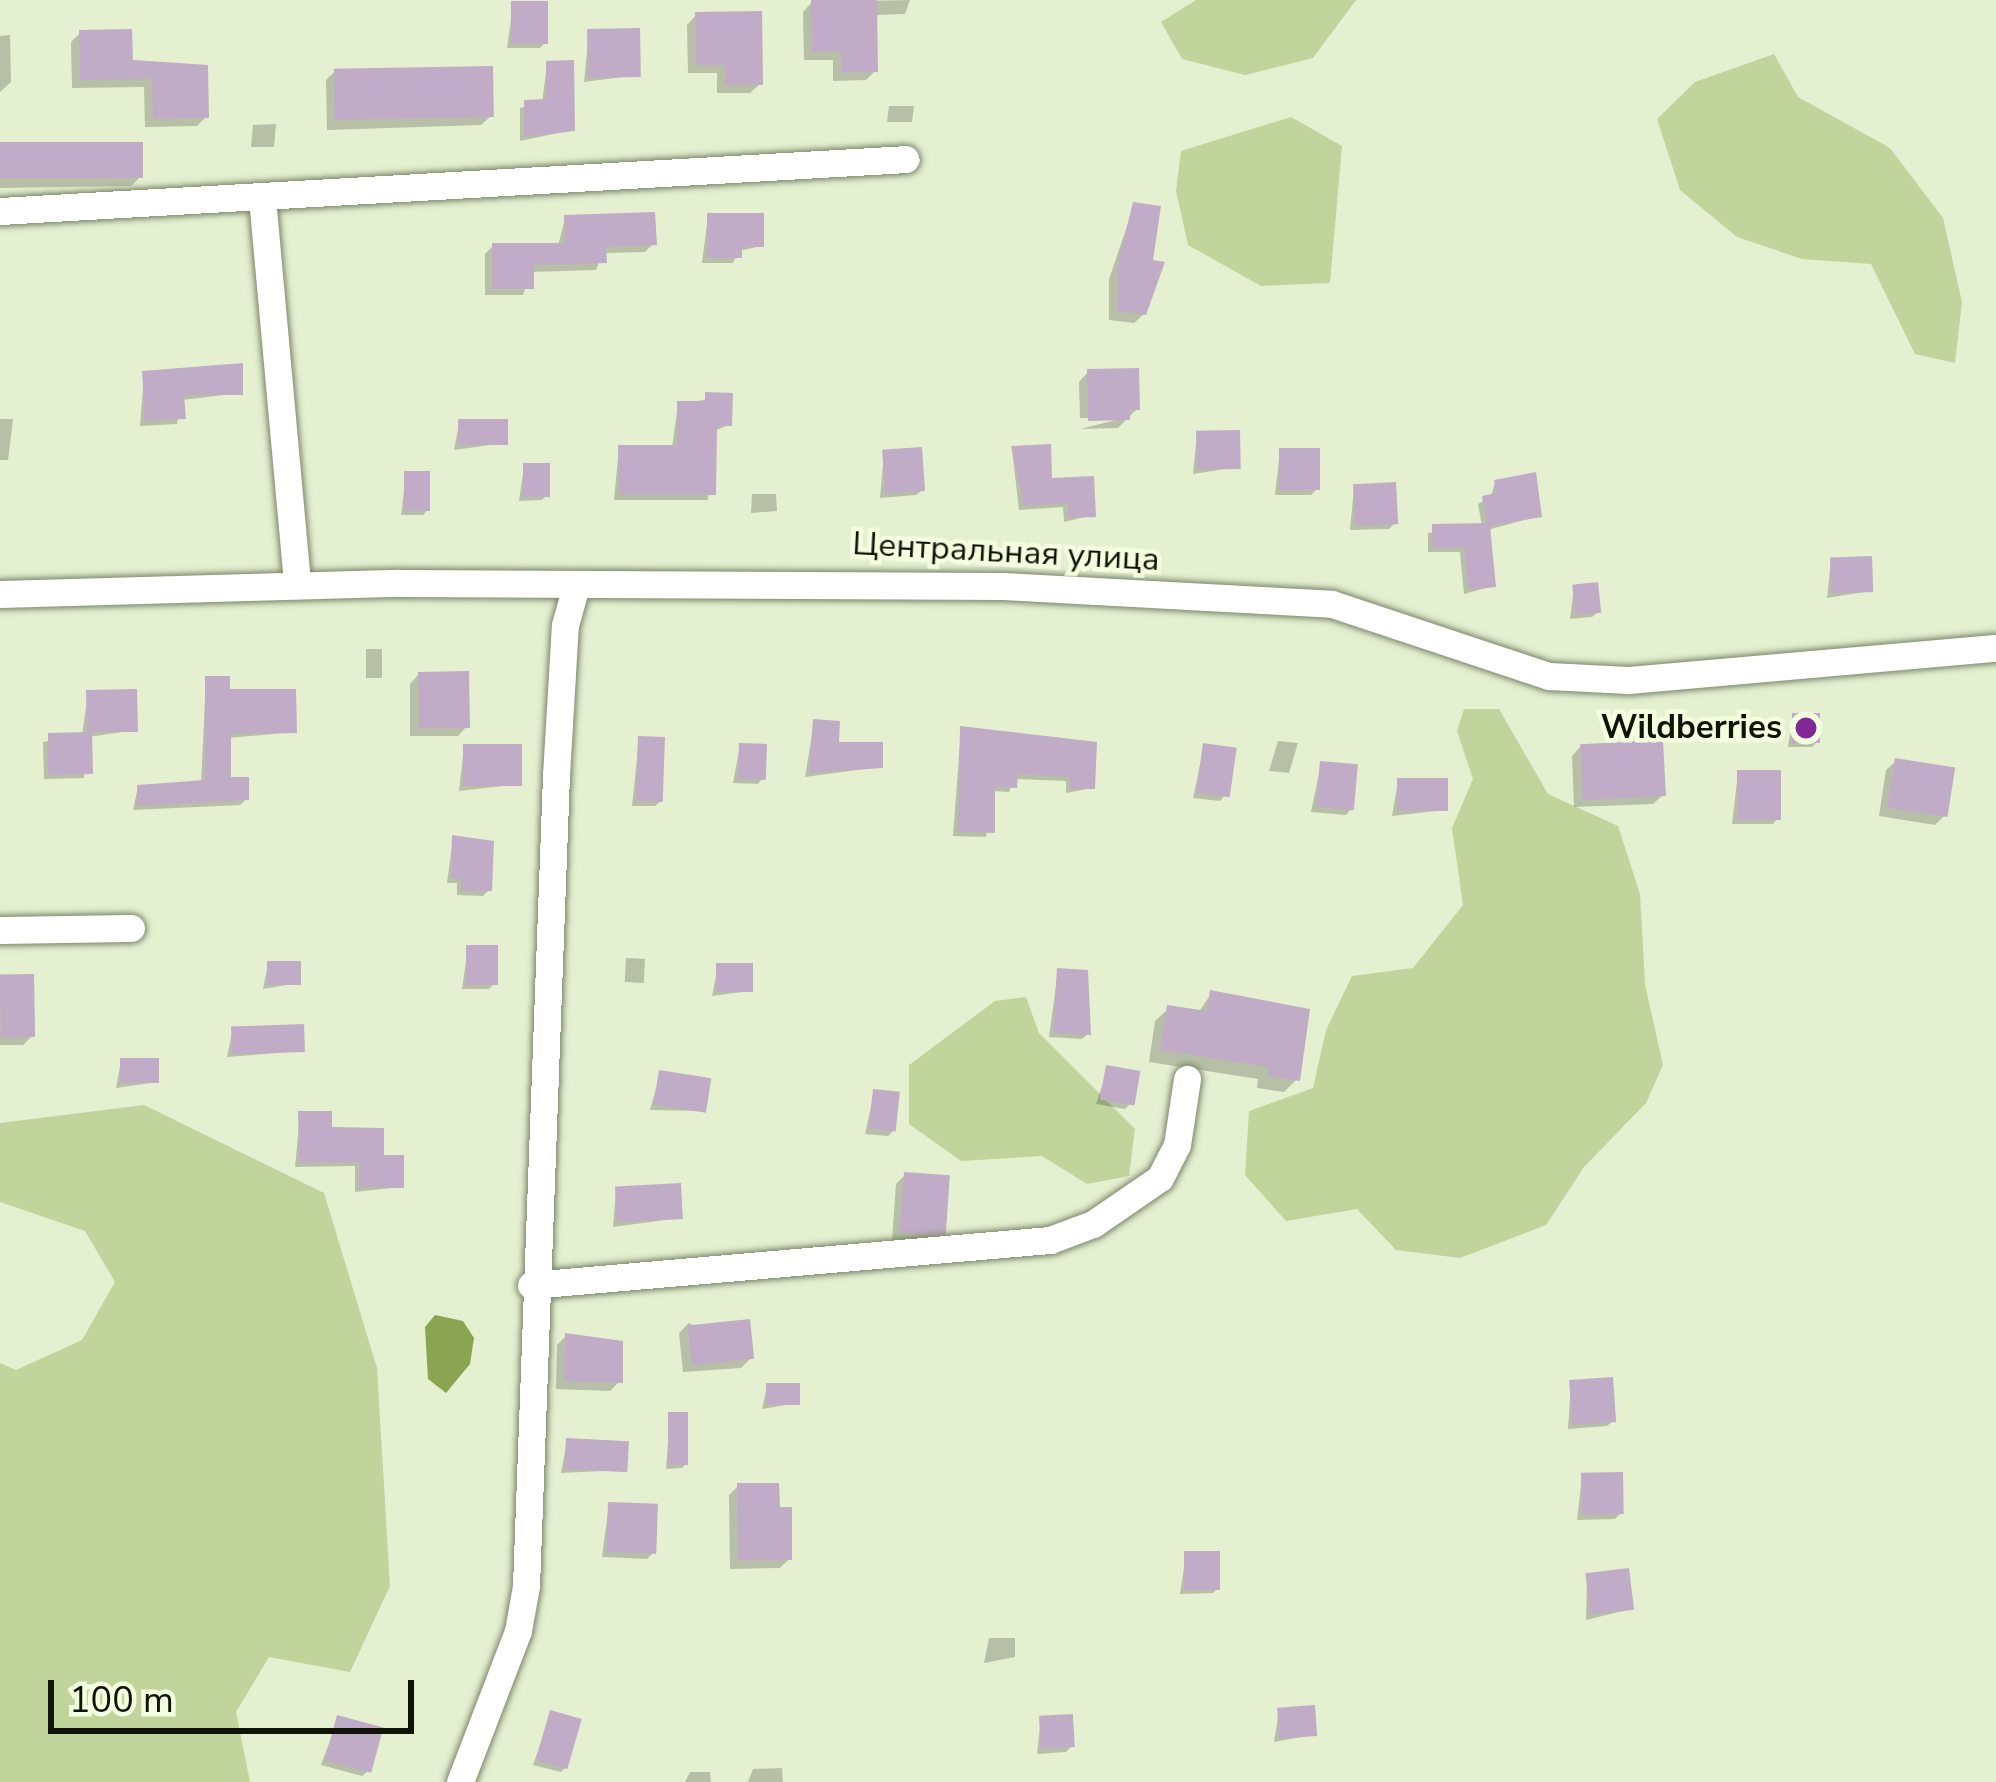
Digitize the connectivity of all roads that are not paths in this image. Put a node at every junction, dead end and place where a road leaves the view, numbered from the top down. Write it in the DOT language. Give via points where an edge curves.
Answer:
graph roads {
  1 [pos="906,159"];
  2 [pos="262,198"];
  3 [pos="0,211"];
  4 [pos="297,585"];
  5 [pos="576,586"];
  6 [pos="0,594"];
  7 [pos="1996,648"];
  8 [pos="131,928"];
  9 [pos="0,930"];
  10 [pos="1187,1079"];
  11 [pos="531,1285"];
  12 [pos="460,1782"];
  1 -- 2 [label="street"];
  2 -- 3 [label="street"];
  2 -- 4 [label="street"];
  4 -- 5 [label="street, Центральная улица"];
  4 -- 6 [label="street, Центральная улица"];
  5 -- 7 [label="street, Центральная улица" via="817,580 1332,604 1549,676 1628,680"];
  5 -- 11 [label="street" via="558,732"];
  8 -- 9 [label="street"];
  10 -- 11 [label="street" via="1177,1145 1160,1178 1093,1225 1050,1240"];
  11 -- 12 [label="street" via="526,1586 518,1631"];
}
